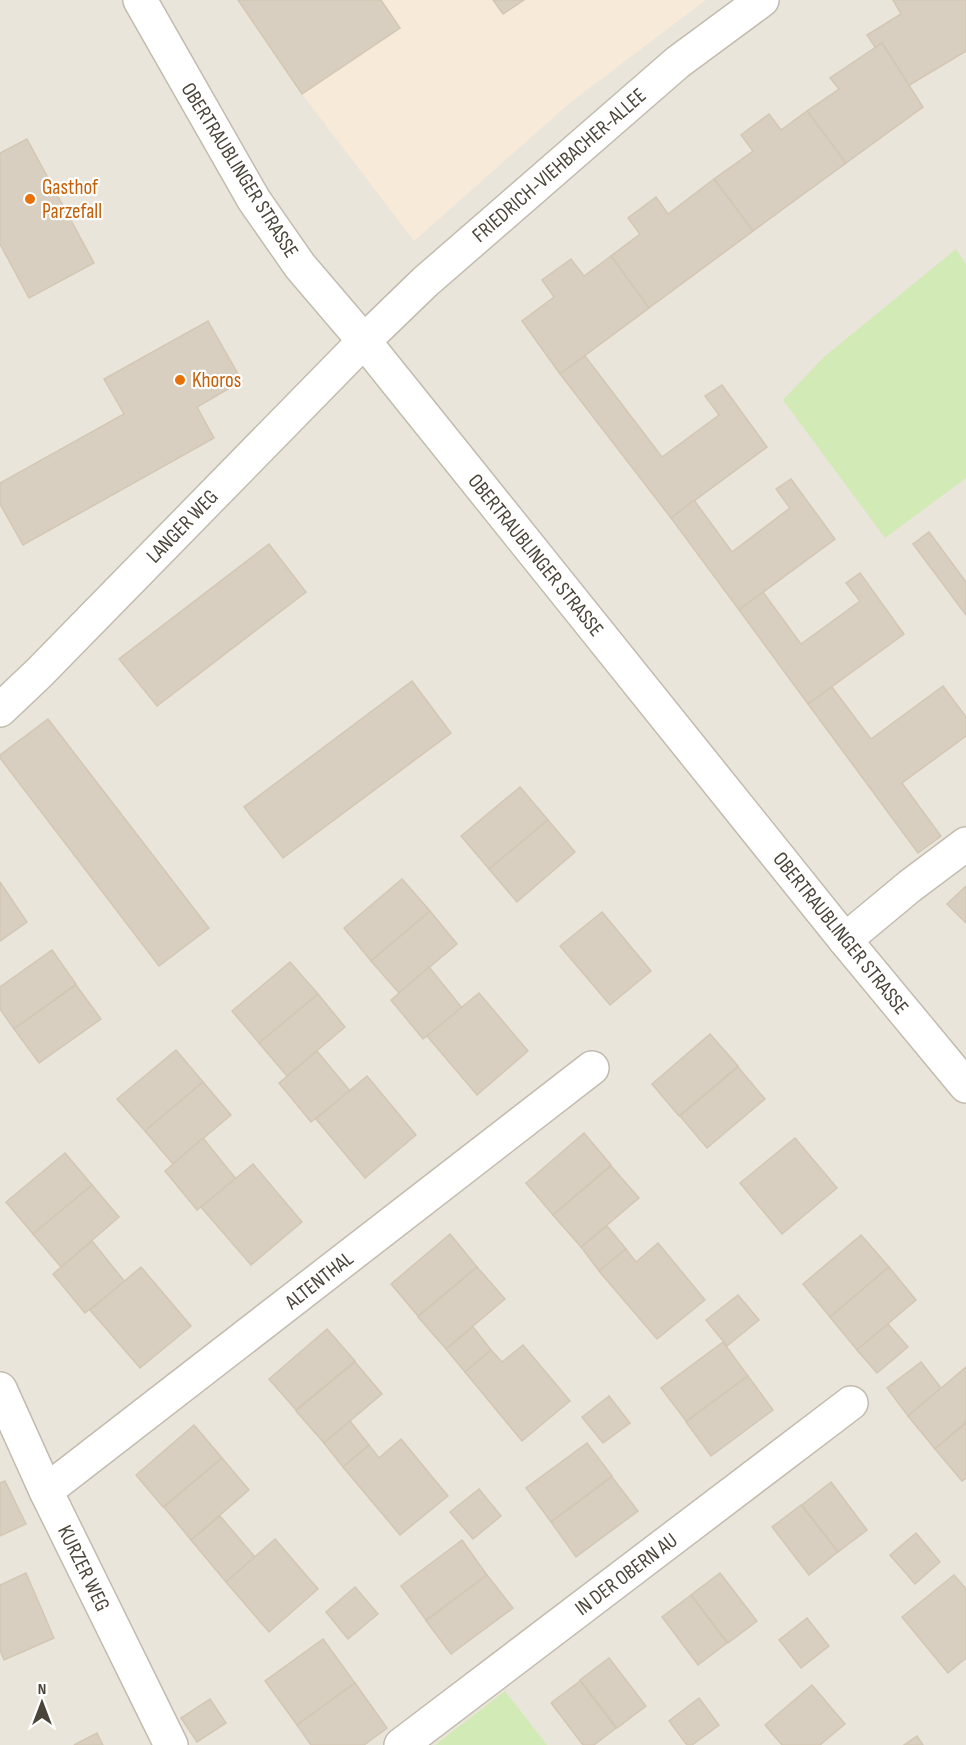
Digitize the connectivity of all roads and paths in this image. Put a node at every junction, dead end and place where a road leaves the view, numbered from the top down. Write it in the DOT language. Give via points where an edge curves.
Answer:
graph roads {
  1 [pos="140,0"];
  2 [pos="762,0"];
  3 [pos="364,341"];
  4 [pos="0,710"];
  5 [pos="966,844"];
  6 [pos="845,940"];
  7 [pos="592,1068"];
  8 [pos="966,1086"];
  9 [pos="0,1389"];
  10 [pos="851,1403"];
  11 [pos="46,1491"];
  12 [pos="171,1745"];
  13 [pos="401,1745"];
  1 -- 3 [label="street, OBERTRAUBLINGER STRASSE" via="254,200 300,266"];
  2 -- 3 [label="street, FRIEDRICH-VIEHBACHER-ALLEE" via="678,62 425,282"];
  3 -- 4 [label="street, LANGER WEG"];
  3 -- 6 [label="street, OBERTRAUBLINGER STRASSE"];
  5 -- 6 [label="street"];
  6 -- 8 [label="street, OBERTRAUBLINGER STRASSE"];
  7 -- 11 [label="street, ALTENTHAL"];
  9 -- 11 [label="street, KURZER WEG"];
  10 -- 13 [label="street, IN DER OBERN AU"];
  11 -- 12 [label="street, KURZER WEG"];
}
